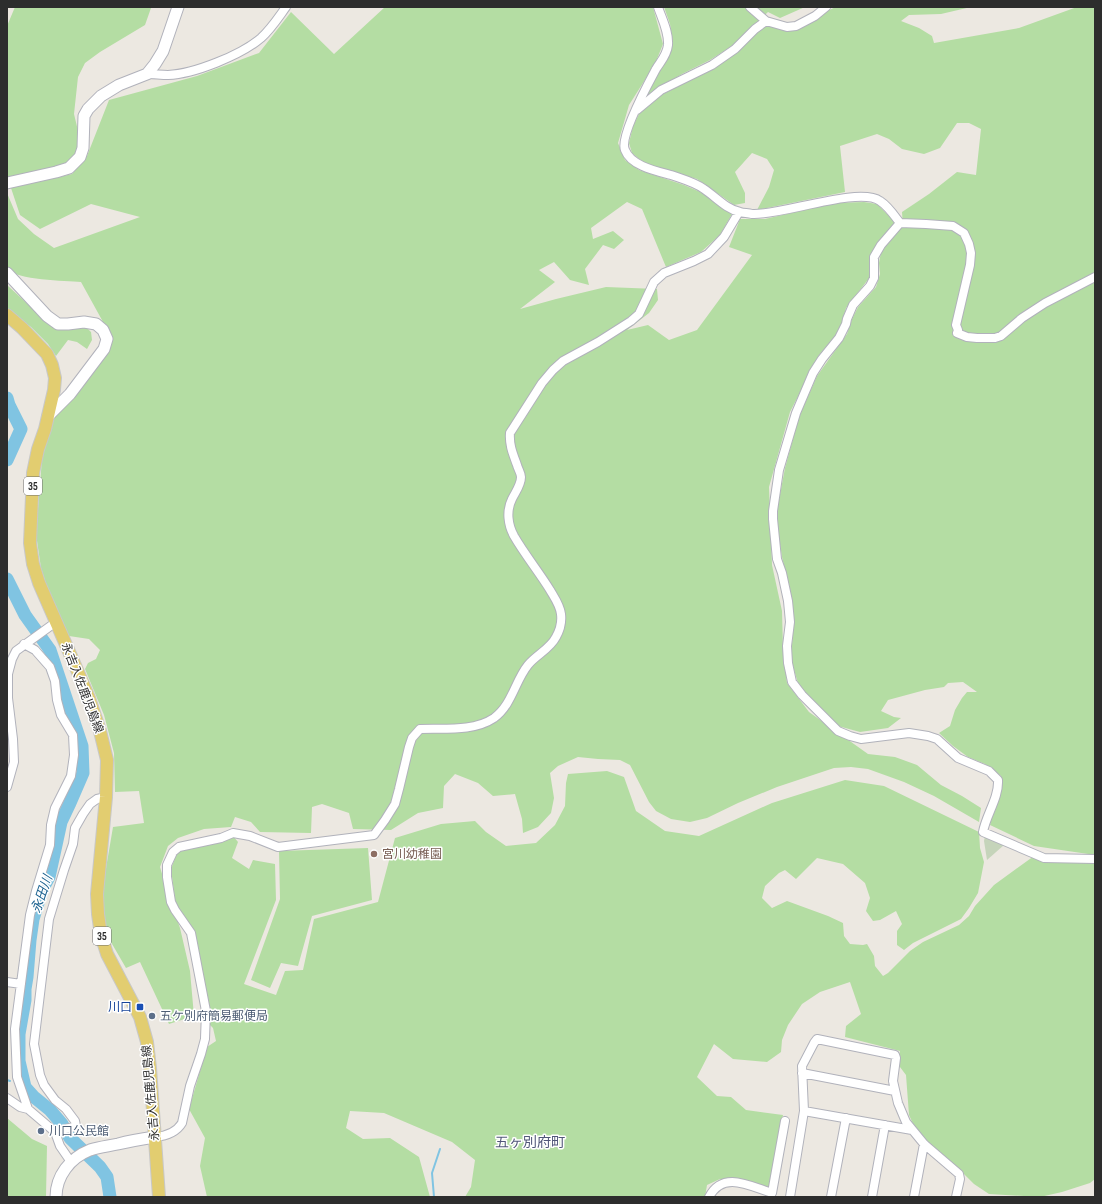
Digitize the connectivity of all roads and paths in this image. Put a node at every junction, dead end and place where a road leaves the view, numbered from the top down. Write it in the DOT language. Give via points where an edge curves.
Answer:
graph roads {
  1 [pos="178,7"];
  2 [pos="286,7"];
  3 [pos="658,7"];
  4 [pos="750,7"];
  5 [pos="826,7"];
  6 [pos="766,21"];
  7 [pos="147,74"];
  8 [pos="636,111"];
  9 [pos="7,183"];
  10 [pos="739,212"];
  11 [pos="900,223"];
  12 [pos="7,273"];
  13 [pos="1095,277"];
  14 [pos="7,315"];
  15 [pos="48,416"];
  16 [pos="52,625"];
  17 [pos="26,642"];
  18 [pos="7,787"];
  19 [pos="106,797"];
  20 [pos="1095,859"];
  21 [pos="7,982"];
  22 [pos="22,984"];
  23 [pos="802,1073"];
  24 [pos="895,1091"];
  25 [pos="7,1098"];
  26 [pos="28,1109"];
  27 [pos="804,1111"];
  28 [pos="846,1118"];
  29 [pos="785,1121"];
  30 [pos="885,1125"];
  31 [pos="912,1130"];
  32 [pos="58,1131"];
  33 [pos="154,1137"];
  34 [pos="924,1144"];
  35 [pos="71,1162"];
  36 [pos="56,1197"];
  37 [pos="159,1197"];
  38 [pos="708,1197"];
  39 [pos="790,1197"];
  40 [pos="831,1197"];
  41 [pos="872,1197"];
  42 [pos="914,1197"];
  43 [pos="956,1197"];
  1 -- 7 [label="street" via="163,52"];
  2 -- 7 [label="street" via="261,38 237,53 181,74"];
  3 -- 8 [label="street" via="667,31 667,50"];
  4 -- 6 [label="street"];
  5 -- 6 [label="street" via="796,26 787,27"];
  6 -- 8 [label="street" via="735,50 661,90"];
  7 -- 9 [label="street" via="119,85 101,96 88,109 84,116 83,148 80,157 69,168"];
  8 -- 10 [label="street" via="624,143 627,154 638,164 652,170 688,180"];
  10 -- 11 [label="street" via="772,212 830,200 872,197 879,200"];
  10 -- 33 [label="street" via="724,237 708,254 664,273 654,282 639,314 632,321 563,361 553,370 510,433 512,450 521,476 520,485 508,512 509,524 514,536 559,604 561,627 556,638 522,673 508,703 495,717 479,725 420,729 412,738 409,747 395,804 374,836 278,846 233,833 179,847 173,852 167,865 171,902 191,933 206,1010 205,1039 190,1086 182,1123 169,1134"];
  11 -- 13 [label="street" via="954,226 964,233 971,253 970,265 956,325 957,333 966,336 1001,336 1039,307"];
  11 -- 20 [label="street" via="881,245 874,258 874,278 870,286 853,305 839,338 813,373 796,413 779,470 773,519 777,559 788,601 790,622 787,646 792,682 838,731 861,739 909,733 928,736 937,739 958,758 989,771 998,780 998,788 982,832 1044,858"];
  12 -- 15 [label="street" via="47,316 58,324 96,324 103,330 107,339 104,349 70,394"];
  14 -- 15 [label="main road, 永吉入佐鹿児島線 / 35" via="47,354 52,365 55,378"];
  15 -- 16 [label="main road, 永吉入佐鹿児島線 / 35" via="34,464 30,543 33,564"];
  16 -- 17 [label="street"];
  16 -- 19 [label="main road, 永吉入佐鹿児島線 / 35" via="77,670 100,731 107,760"];
  17 -- 18 [label="street" via="16,651 8,674 14,762"];
  17 -- 22 [label="street" via="50,667 61,715 73,735 74,755 71,776 55,808 50,826 50,845 30,915"];
  19 -- 32 [label="street" via="90,804 75,828 73,844 49,919 34,1044 44,1085 75,1121 76,1126"];
  19 -- 33 [label="main road, 永吉入佐鹿児島線 / 35" via="97,894 98,914 107,954 140,1017 150,1068"];
  21 -- 22 [label="street"];
  22 -- 26 [label="street" via="15,1029 16,1052 18,1077"];
  23 -- 24 [label="street"];
  23 -- 24 [label="street" via="802,1066 817,1039 895,1055"];
  23 -- 27 [label="street"];
  24 -- 31 [label="street" via="902,1113"];
  25 -- 26 [label="street"];
  26 -- 32 [label="street"];
  27 -- 28 [label="street"];
  27 -- 39 [label="street"];
  28 -- 30 [label="street"];
  28 -- 40 [label="street"];
  29 -- 38 [label="street" via="772,1193 739,1181 718,1186"];
  30 -- 31 [label="street"];
  30 -- 41 [label="street"];
  31 -- 34 [label="street"];
  32 -- 35 [label="street" via="60,1146"];
  33 -- 35 [label="street" via="90,1150"];
  33 -- 37 [label="main road, 永吉入佐鹿児島線 / 35"];
  34 -- 42 [label="street"];
  34 -- 43 [label="street" via="959,1174"];
  35 -- 36 [label="street" via="61,1174"];
}
